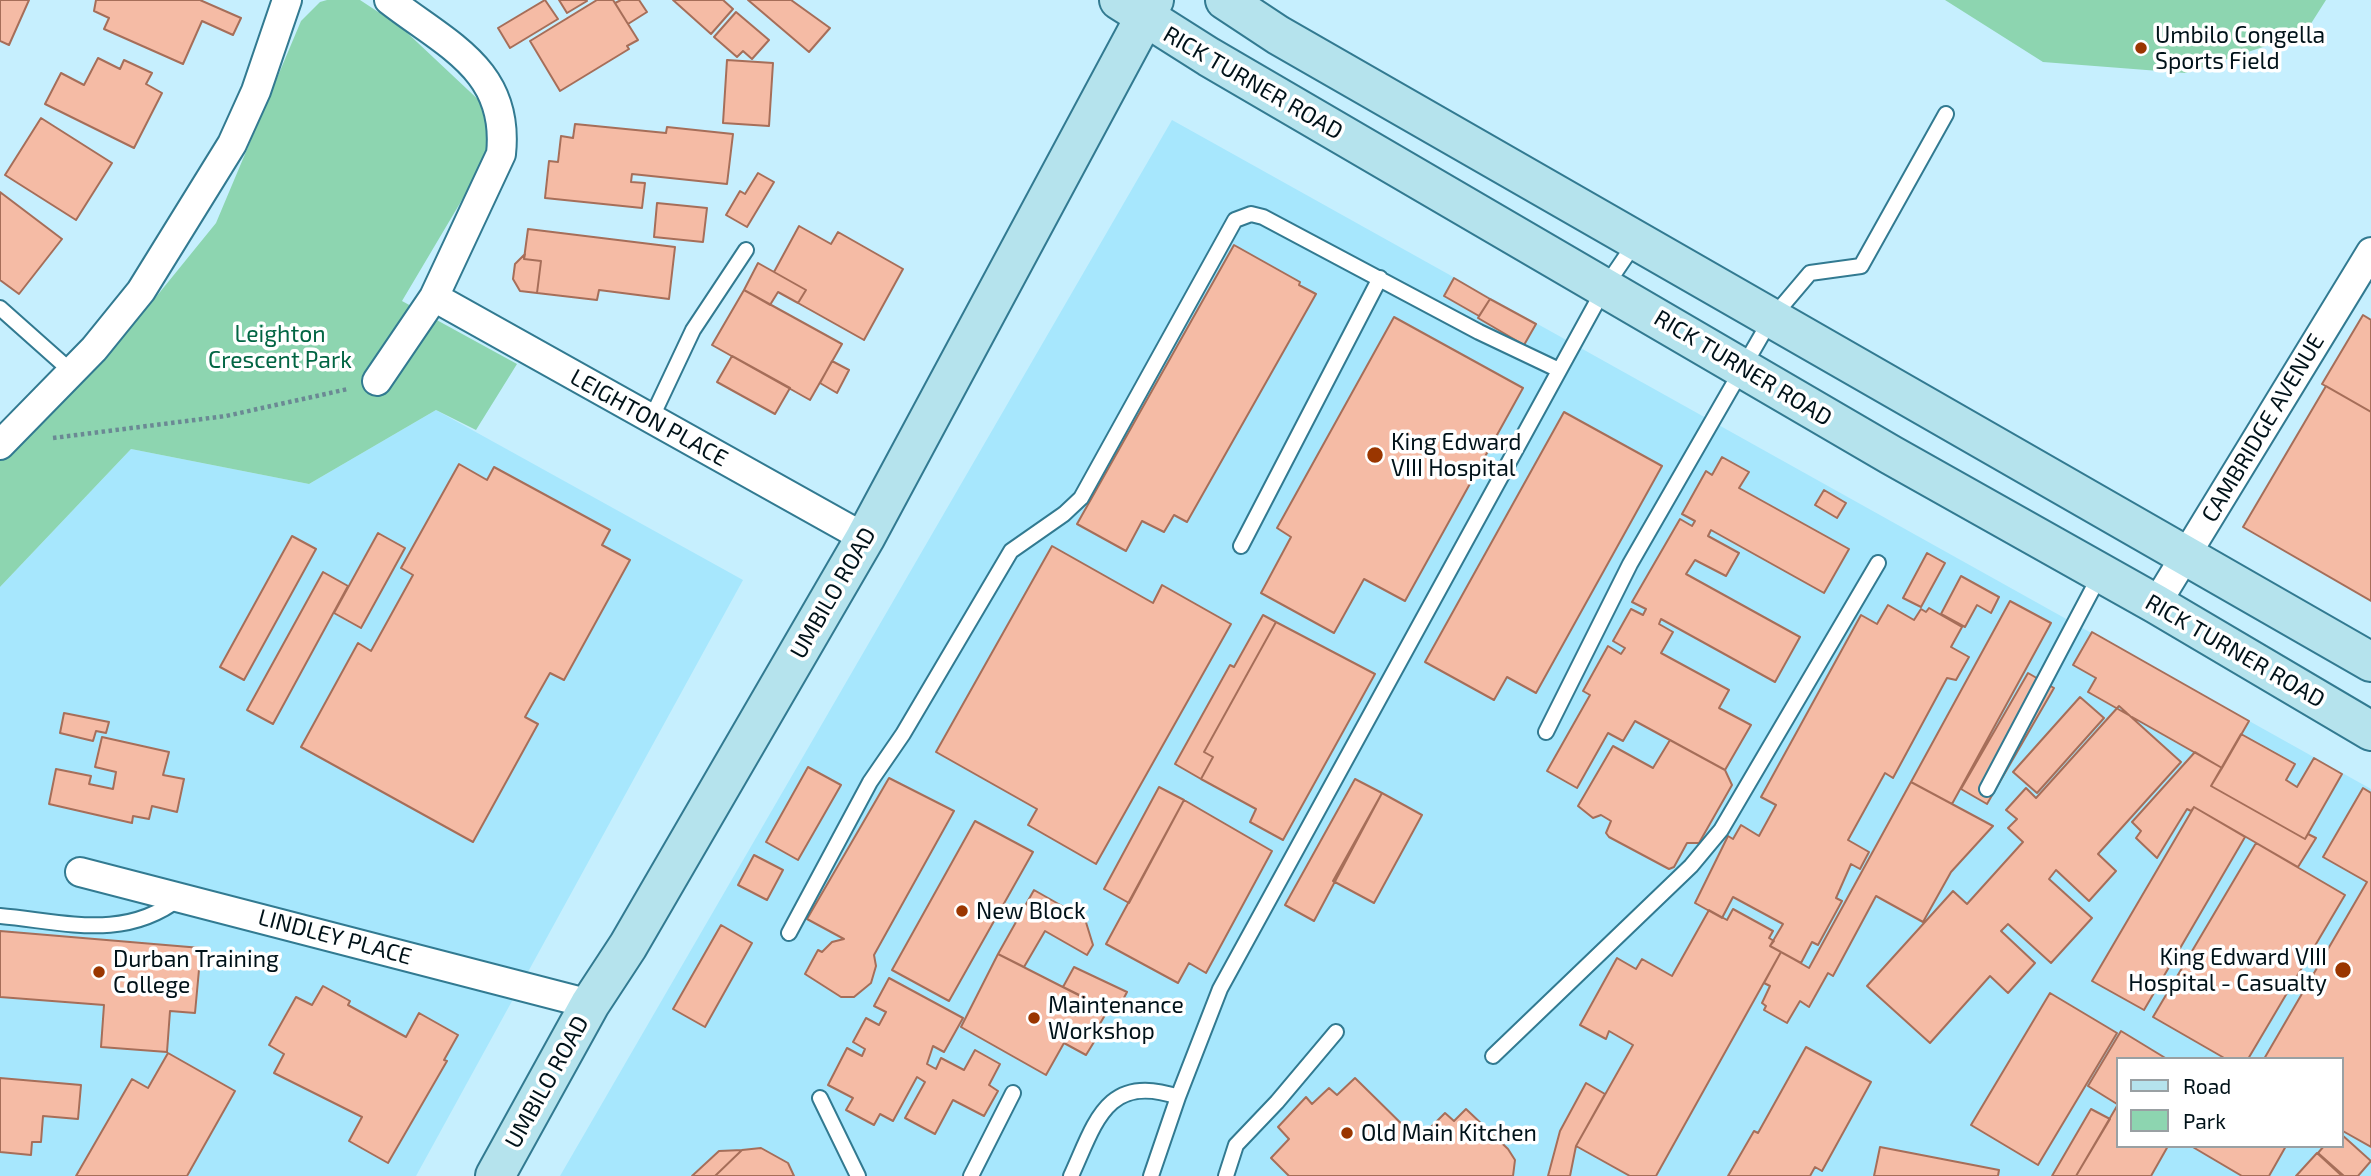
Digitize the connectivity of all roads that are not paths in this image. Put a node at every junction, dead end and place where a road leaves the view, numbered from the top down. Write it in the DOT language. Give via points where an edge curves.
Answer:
graph roads {
  1 [pos="287,0"];
  2 [pos="389,0"];
  3 [pos="1225,0"];
  4 [pos="1139,6"];
  5 [pos="1946,114"];
  6 [pos="1636,242"];
  7 [pos="746,250"];
  8 [pos="2371,252"];
  9 [pos="1380,278"];
  10 [pos="1605,287"];
  11 [pos="434,297"];
  12 [pos="0,308"];
  13 [pos="1771,319"];
  14 [pos="1743,368"];
  15 [pos="1559,370"];
  16 [pos="72,372"];
  17 [pos="377,381"];
  18 [pos="651,419"];
  19 [pos="0,445"];
  20 [pos="865,538"];
  21 [pos="1241,546"];
  22 [pos="2186,555"];
  23 [pos="1878,563"];
  24 [pos="2100,573"];
  25 [pos="2156,604"];
  26 [pos="2371,662"];
  27 [pos="2371,731"];
  28 [pos="1546,732"];
  29 [pos="1987,789"];
  30 [pos="80,872"];
  31 [pos="181,897"];
  32 [pos="0,916"];
  33 [pos="789,933"];
  34 [pos="590,1004"];
  35 [pos="1336,1032"];
  36 [pos="1493,1056"];
  37 [pos="1013,1093"];
  38 [pos="1178,1097"];
  39 [pos="820,1098"];
  40 [pos="1228,1174"];
  41 [pos="495,1176"];
  42 [pos="858,1176"];
  43 [pos="971,1176"];
  44 [pos="1071,1176"];
  45 [pos="1151,1176"];
  1 -- 16 [label="street" via="256,91 232,144 141,291"];
  2 -- 11 [label="street" via="473,65 497,99 503,119 502,154"];
  3 -- 6 [label="main road"];
  4 -- 10 [label="main road, RICK TURNER ROAD"];
  4 -- 20 [label="main road, UMBILO ROAD"];
  5 -- 13 [label="lane" via="1861,266 1810,273"];
  6 -- 10 [label="lane"];
  6 -- 13 [label="main road"];
  7 -- 18 [label="lane" via="693,330"];
  8 -- 22 [label="street, CAMBRIDGE AVENUE"];
  9 -- 15 [label="lane"];
  9 -- 21 [label="lane"];
  9 -- 33 [label="lane" via="1263,216 1235,219 1081,498 1011,551 870,782"];
  10 -- 14 [label="main road, RICK TURNER ROAD"];
  10 -- 15 [label="lane"];
  11 -- 17 [label="street"];
  11 -- 18 [label="street, LEIGHTON PLACE"];
  12 -- 16 [label="lane"];
  13 -- 14 [label="lane"];
  13 -- 22 [label="main road"];
  14 -- 24 [label="main road, RICK TURNER ROAD"];
  14 -- 28 [label="lane" via="1630,564"];
  15 -- 38 [label="lane" via="1220,989"];
  16 -- 19 [label="street"];
  18 -- 20 [label="street, LEIGHTON PLACE"];
  20 -- 34 [label="main road, UMBILO ROAD"];
  22 -- 25 [label="street, CAMBRIDGE AVENUE"];
  22 -- 26 [label="main road"];
  23 -- 36 [label="lane" via="1721,830 1691,866"];
  24 -- 25 [label="main road, RICK TURNER ROAD"];
  24 -- 29 [label="lane"];
  25 -- 27 [label="main road, RICK TURNER ROAD"];
  30 -- 31 [label="street, LINDLEY PLACE"];
  31 -- 32 [label="lane" via="161,913 122,926"];
  31 -- 34 [label="street, LINDLEY PLACE"];
  34 -- 41 [label="main road, UMBILO ROAD"];
  35 -- 40 [label="lane" via="1236,1144"];
  37 -- 43 [label="lane"];
  38 -- 44 [label="lane" via="1146,1090 1101,1110"];
  38 -- 45 [label="lane"];
  39 -- 42 [label="lane"];
}
